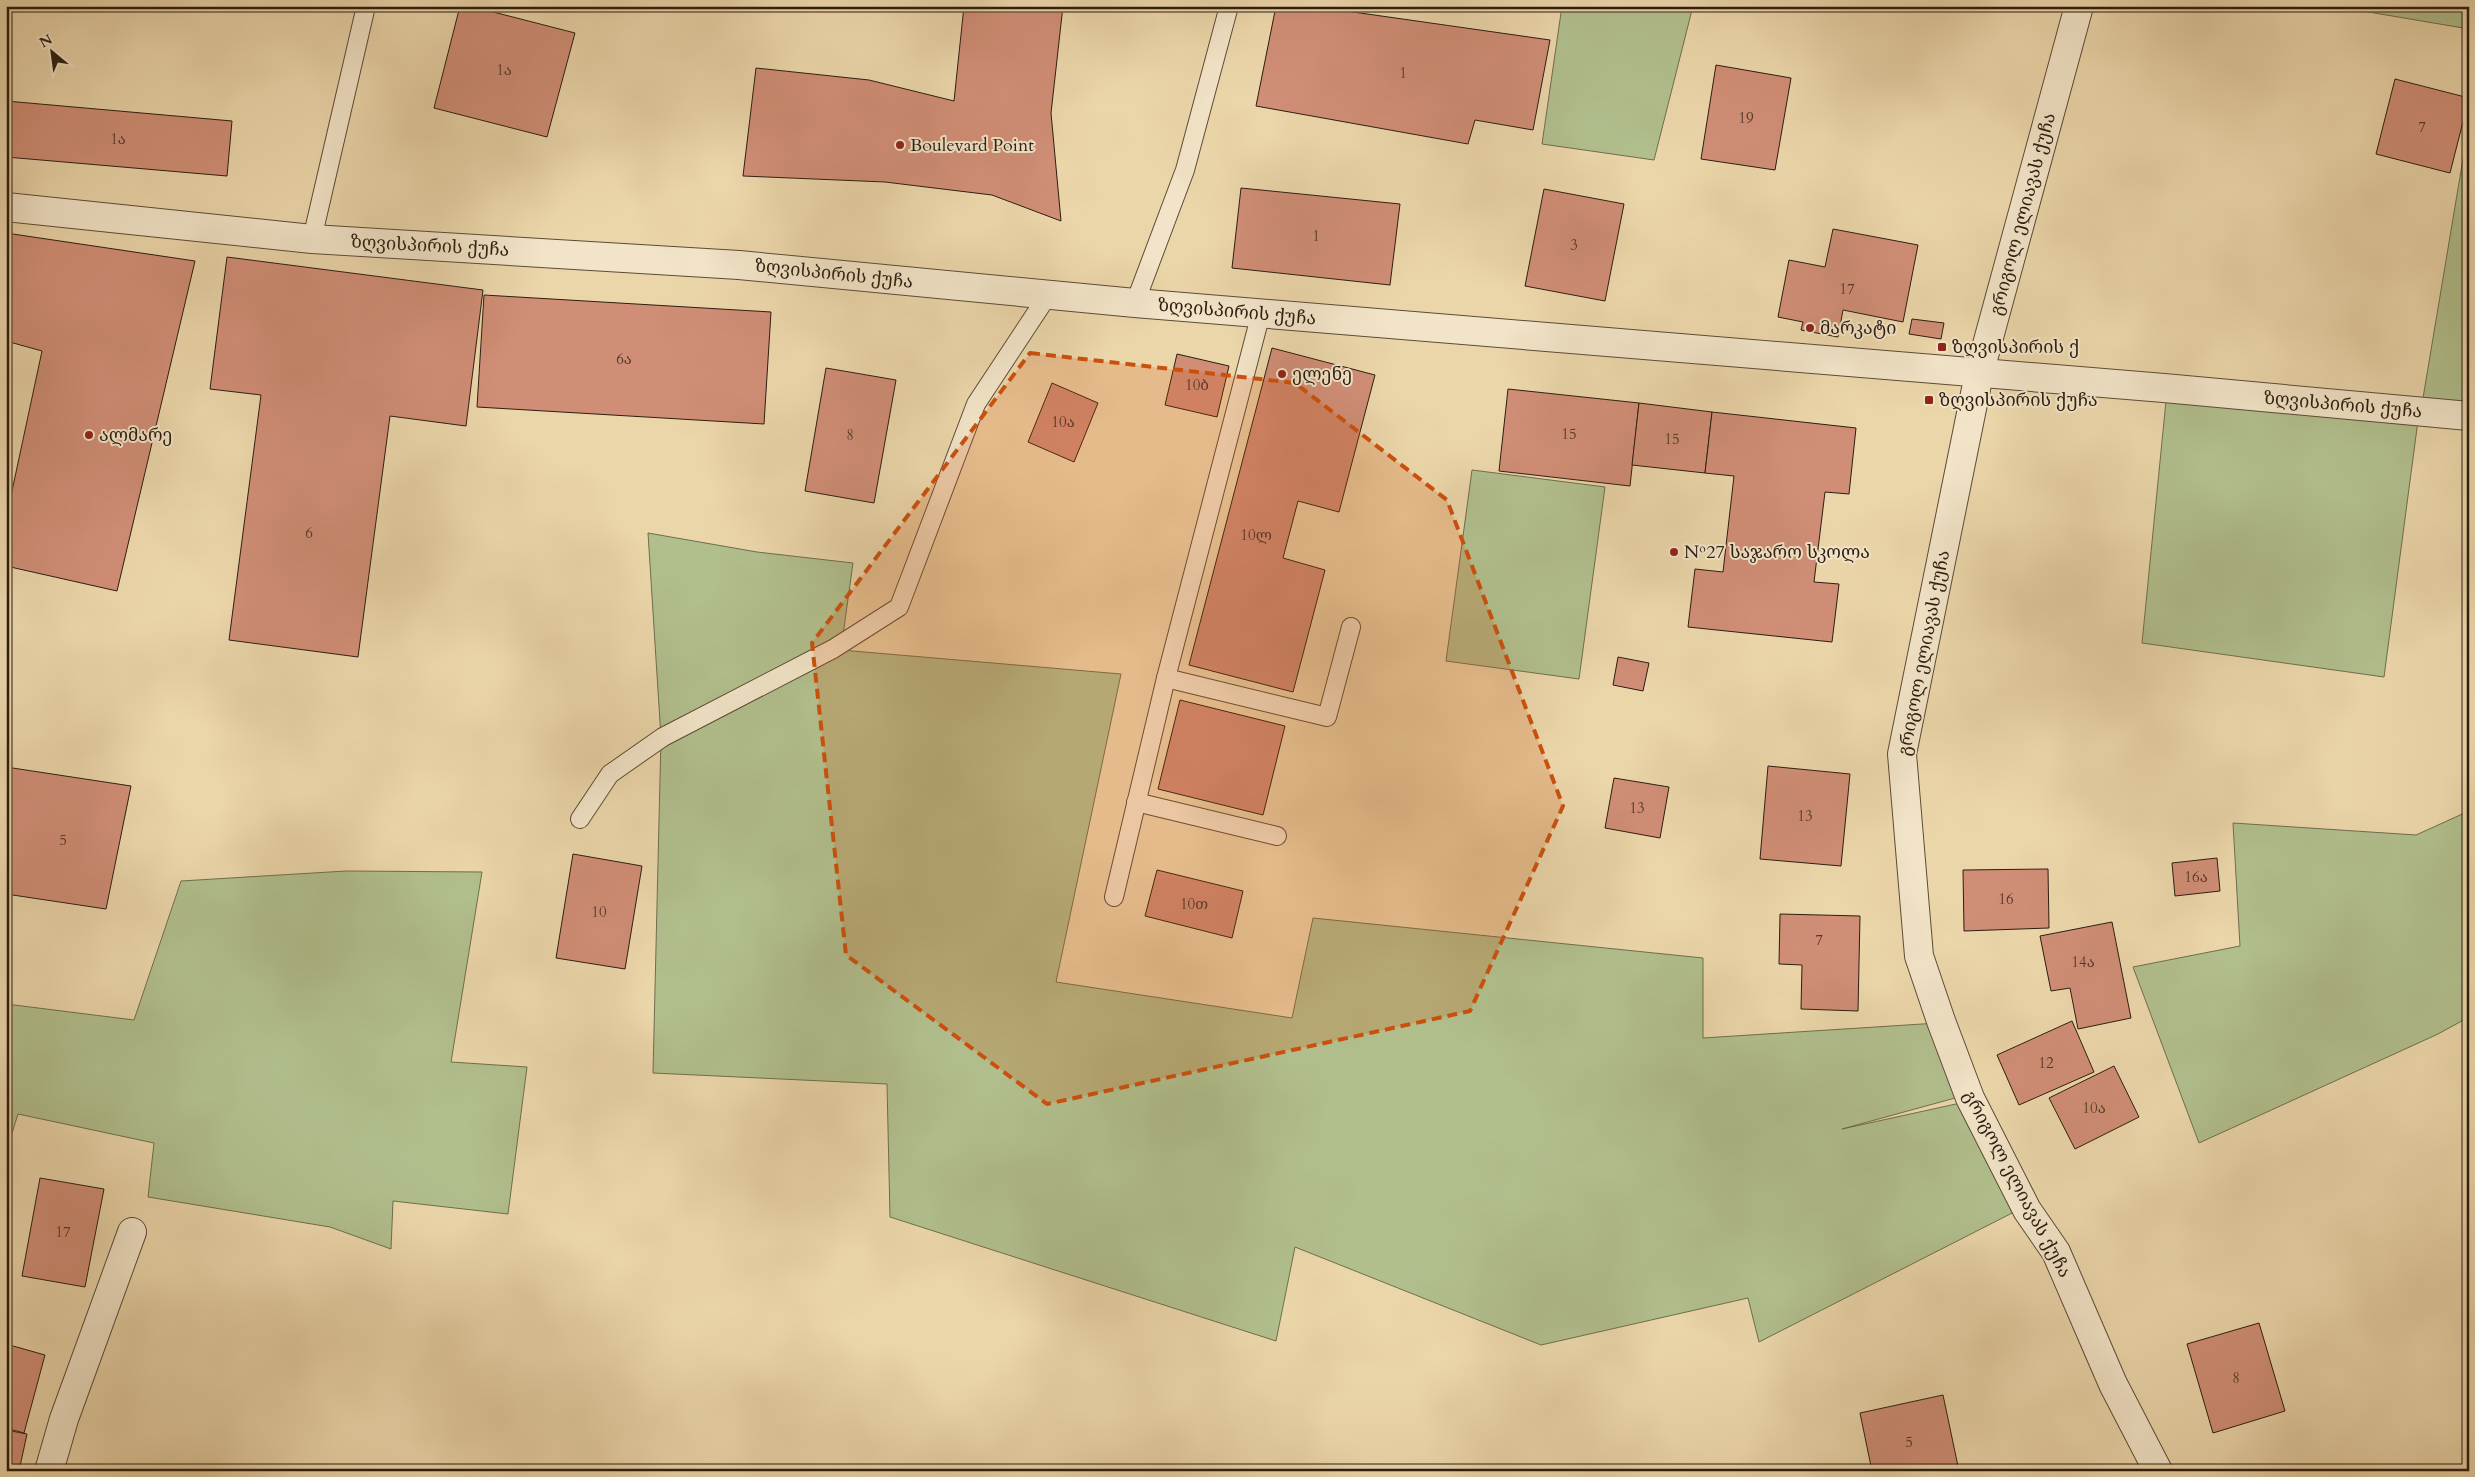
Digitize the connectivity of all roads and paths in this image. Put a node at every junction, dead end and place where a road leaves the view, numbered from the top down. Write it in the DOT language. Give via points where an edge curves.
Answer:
graph roads {
  1 [pos="366,6"];
  2 [pos="1229,6"];
  3 [pos="2079,6"];
  4 [pos="6,207"];
  5 [pos="312,239"];
  6 [pos="1048,294"];
  7 [pos="1135,303"];
  8 [pos="1261,313"];
  9 [pos="1979,374"];
  10 [pos="2469,416"];
  11 [pos="1351,627"];
  12 [pos="1166,678"];
  13 [pos="1136,802"];
  14 [pos="580,819"];
  15 [pos="1277,836"];
  16 [pos="1114,897"];
  17 [pos="132,1232"];
  18 [pos="49,1471"];
  19 [pos="2158,1471"];
  1 -- 5 [label="lane"];
  2 -- 7 [label="lane" via="1185,170"];
  3 -- 9 [label="street, გრიგოლ ელიავას ქუჩა"];
  4 -- 5 [label="street, ზღვისპირის ქუჩა"];
  5 -- 6 [label="street, ზღვისპირის ქუჩა" via="740,264"];
  6 -- 7 [label="street, ზღვისპირის ქუჩა"];
  6 -- 14 [label="lane" via="976,404 899,607 833,649 663,737 610,774"];
  7 -- 8 [label="street, ზღვისპირის ქუჩა"];
  8 -- 9 [label="street, ზღვისპირის ქუჩა"];
  8 -- 12 [label="lane"];
  9 -- 10 [label="street, ზღვისპირის ქუჩა"];
  9 -- 19 [label="street, გრიგოლ ელიავას ქუჩა" via="1902,754 1919,956 1970,1098 2027,1210 2056,1252 2113,1384"];
  11 -- 12 [label="lane" via="1327,717"];
  12 -- 13 [label="lane"];
  13 -- 15 [label="lane"];
  13 -- 16 [label="lane"];
  17 -- 18 [label="street" via="64,1419"];
}
